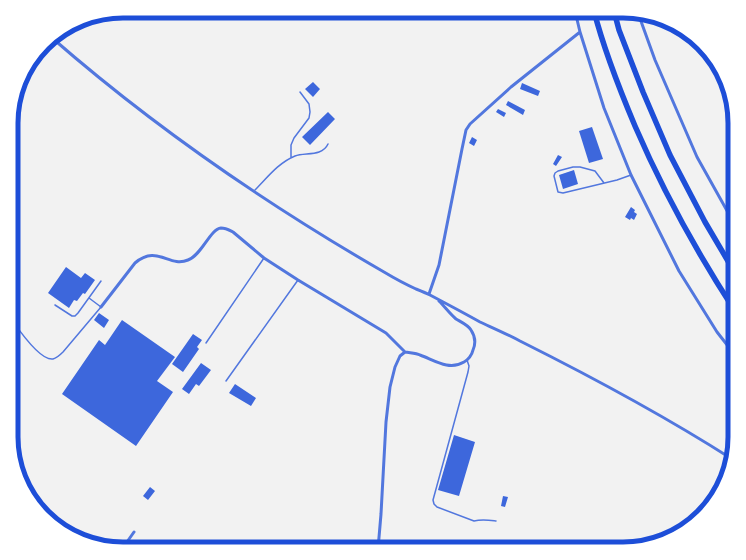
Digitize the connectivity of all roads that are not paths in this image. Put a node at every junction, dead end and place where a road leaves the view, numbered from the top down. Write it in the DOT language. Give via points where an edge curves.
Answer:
graph roads {
  1 [pos="577,18"];
  2 [pos="596,18"];
  3 [pos="616,18"];
  4 [pos="640,20"];
  5 [pos="580,32"];
  6 [pos="57,42"];
  7 [pos="300,92"];
  8 [pos="328,144"];
  9 [pos="291,158"];
  10 [pos="631,175"];
  11 [pos="604,183"];
  12 [pos="253,192"];
  13 [pos="728,213"];
  14 [pos="264,258"];
  15 [pos="728,261"];
  16 [pos="298,280"];
  17 [pos="101,281"];
  18 [pos="429,294"];
  19 [pos="89,298"];
  20 [pos="438,299"];
  21 [pos="728,299"];
  22 [pos="55,304"];
  23 [pos="101,307"];
  24 [pos="18,327"];
  25 [pos="206,343"];
  26 [pos="728,346"];
  27 [pos="405,352"];
  28 [pos="467,360"];
  29 [pos="226,381"];
  30 [pos="726,455"];
  31 [pos="496,521"];
  32 [pos="134,532"];
  33 [pos="127,542"];
  34 [pos="379,542"];
  1 -- 5 [label="street"];
  2 -- 21 [label="highway" via="622,94 651,163 687,233"];
  3 -- 15 [label="highway" via="642,92 670,155"];
  4 -- 13 [label="street" via="654,60 697,157"];
  5 -- 10 [label="street" via="604,108"];
  5 -- 18 [label="street" via="511,87 466,130 439,265"];
  6 -- 12 [label="street" via="151,119"];
  7 -- 9 [label="lane" via="309,104 310,112 309,118 291,145"];
  8 -- 9 [label="lane" via="321,151"];
  9 -- 12 [label="lane" via="284,161"];
  10 -- 11 [label="lane"];
  10 -- 26 [label="street" via="680,271"];
  11 -- 11 [label="lane" via="563,194 558,192 554,176 558,171 580,166 595,172"];
  12 -- 18 [label="street" via="385,272"];
  14 -- 16 [label="street"];
  14 -- 23 [label="street" via="233,232 221,228 216,230 197,255 188,260 177,262 153,255 140,259"];
  14 -- 25 [label="lane"];
  16 -- 27 [label="street" via="386,333"];
  16 -- 29 [label="lane"];
  17 -- 19 [label="lane"];
  18 -- 20 [label="street"];
  19 -- 22 [label="lane" via="75,316"];
  19 -- 23 [label="lane"];
  20 -- 28 [label="street" via="474,334 473,353"];
  20 -- 30 [label="street" via="644,406"];
  23 -- 24 [label="lane" via="63,352 53,359 39,353"];
  27 -- 28 [label="street" via="445,365 454,366"];
  27 -- 34 [label="street" via="395,367 390,387"];
  28 -- 31 [label="lane" via="468,372 432,500 437,507 474,521"];
  32 -- 33 [label="street"];
}
